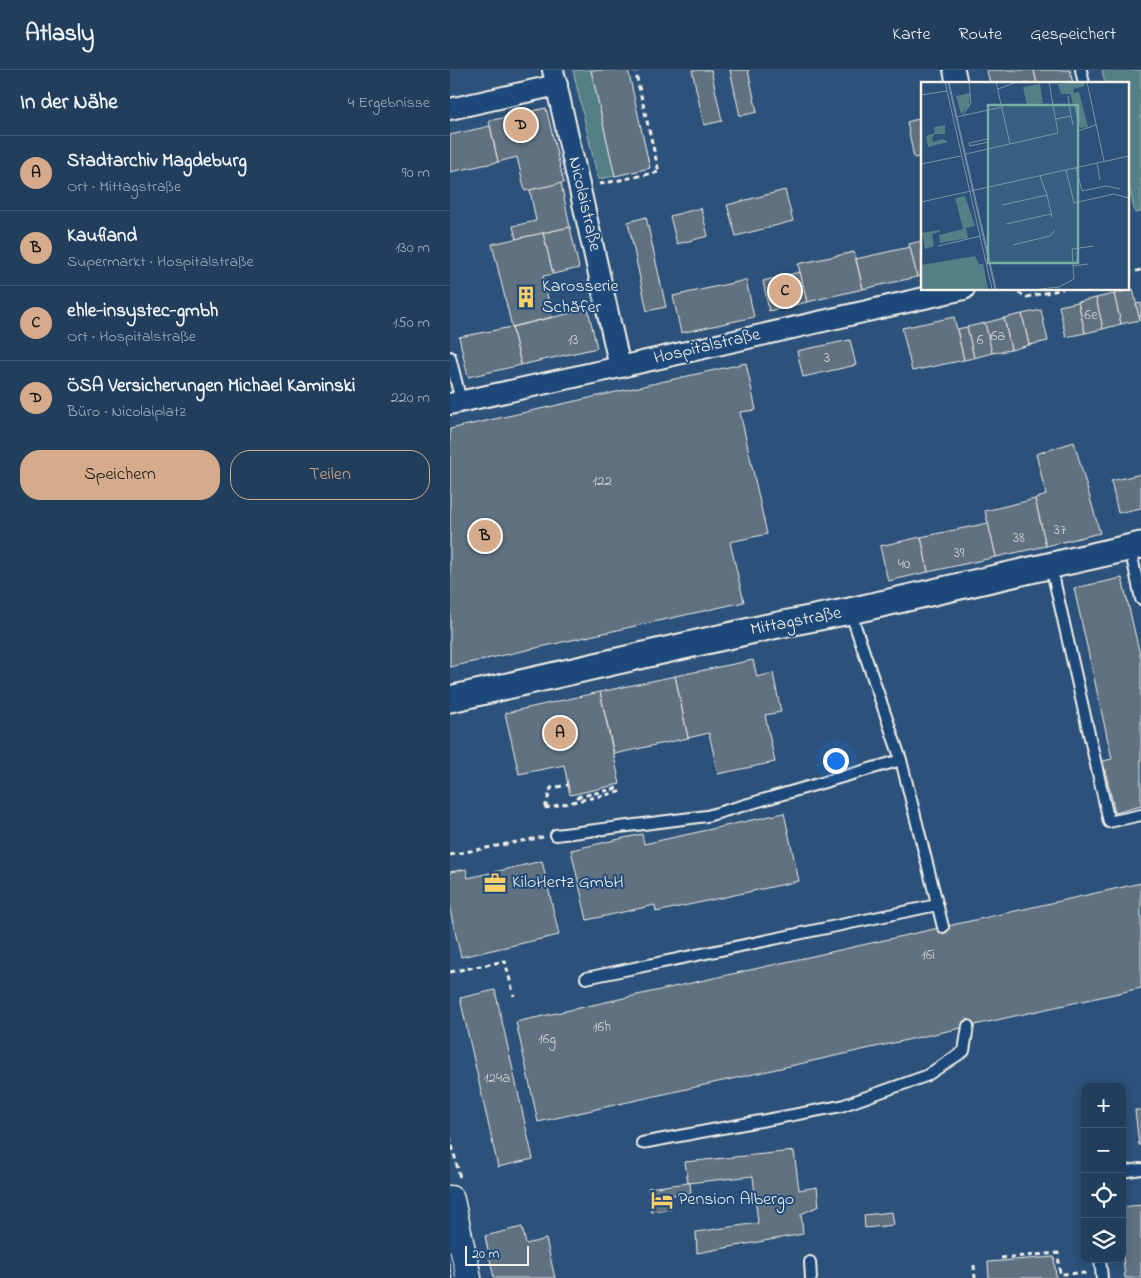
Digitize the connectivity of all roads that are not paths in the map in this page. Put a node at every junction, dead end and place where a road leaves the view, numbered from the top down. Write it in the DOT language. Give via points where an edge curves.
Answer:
graph roads {
  1 [pos="555,78"];
  2 [pos="450,109"];
  3 [pos="960,290"];
  4 [pos="450,357"];
  5 [pos="620,367"];
  6 [pos="456,402"];
  7 [pos="1135,546"];
  8 [pos="1051,564"];
  9 [pos="1141,599"];
  10 [pos="850,611"];
  11 [pos="450,699"];
  12 [pos="901,760"];
  13 [pos="1141,815"];
  14 [pos="556,834"];
  15 [pos="937,906"];
  16 [pos="943,927"];
  17 [pos="586,978"];
  18 [pos="968,1026"];
  19 [pos="642,1144"];
  20 [pos="1141,1169"];
  21 [pos="1126,1171"];
  22 [pos="450,1200"];
  23 [pos="810,1262"];
  24 [pos="1100,1263"];
  25 [pos="1102,1276"];
  26 [pos="467,1278"];
  27 [pos="811,1278"];
  1 -- 2 [label="street"];
  1 -- 5 [label="street, Nicolaistraße"];
  3 -- 5 [label="street, Hospitalstraße"];
  4 -- 6 [label="lane"];
  5 -- 6 [label="street, Hospitalstraße"];
  7 -- 8 [label="street, Mittagstraße"];
  7 -- 9 [label="lane"];
  8 -- 10 [label="street, Mittagstraße"];
  8 -- 13 [label="lane" via="1109,822"];
  10 -- 11 [label="street, Mittagstraße"];
  10 -- 12 [label="lane"];
  12 -- 14 [label="lane" via="707,816"];
  12 -- 15 [label="lane"];
  15 -- 16 [label="lane"];
  15 -- 17 [label="lane"];
  18 -- 19 [label="lane" via="964,1051 926,1076 841,1106"];
  20 -- 21 [label="lane"];
  22 -- 26 [label="main road"];
  23 -- 27 [label="lane"];
  24 -- 25 [label="lane"];
}
